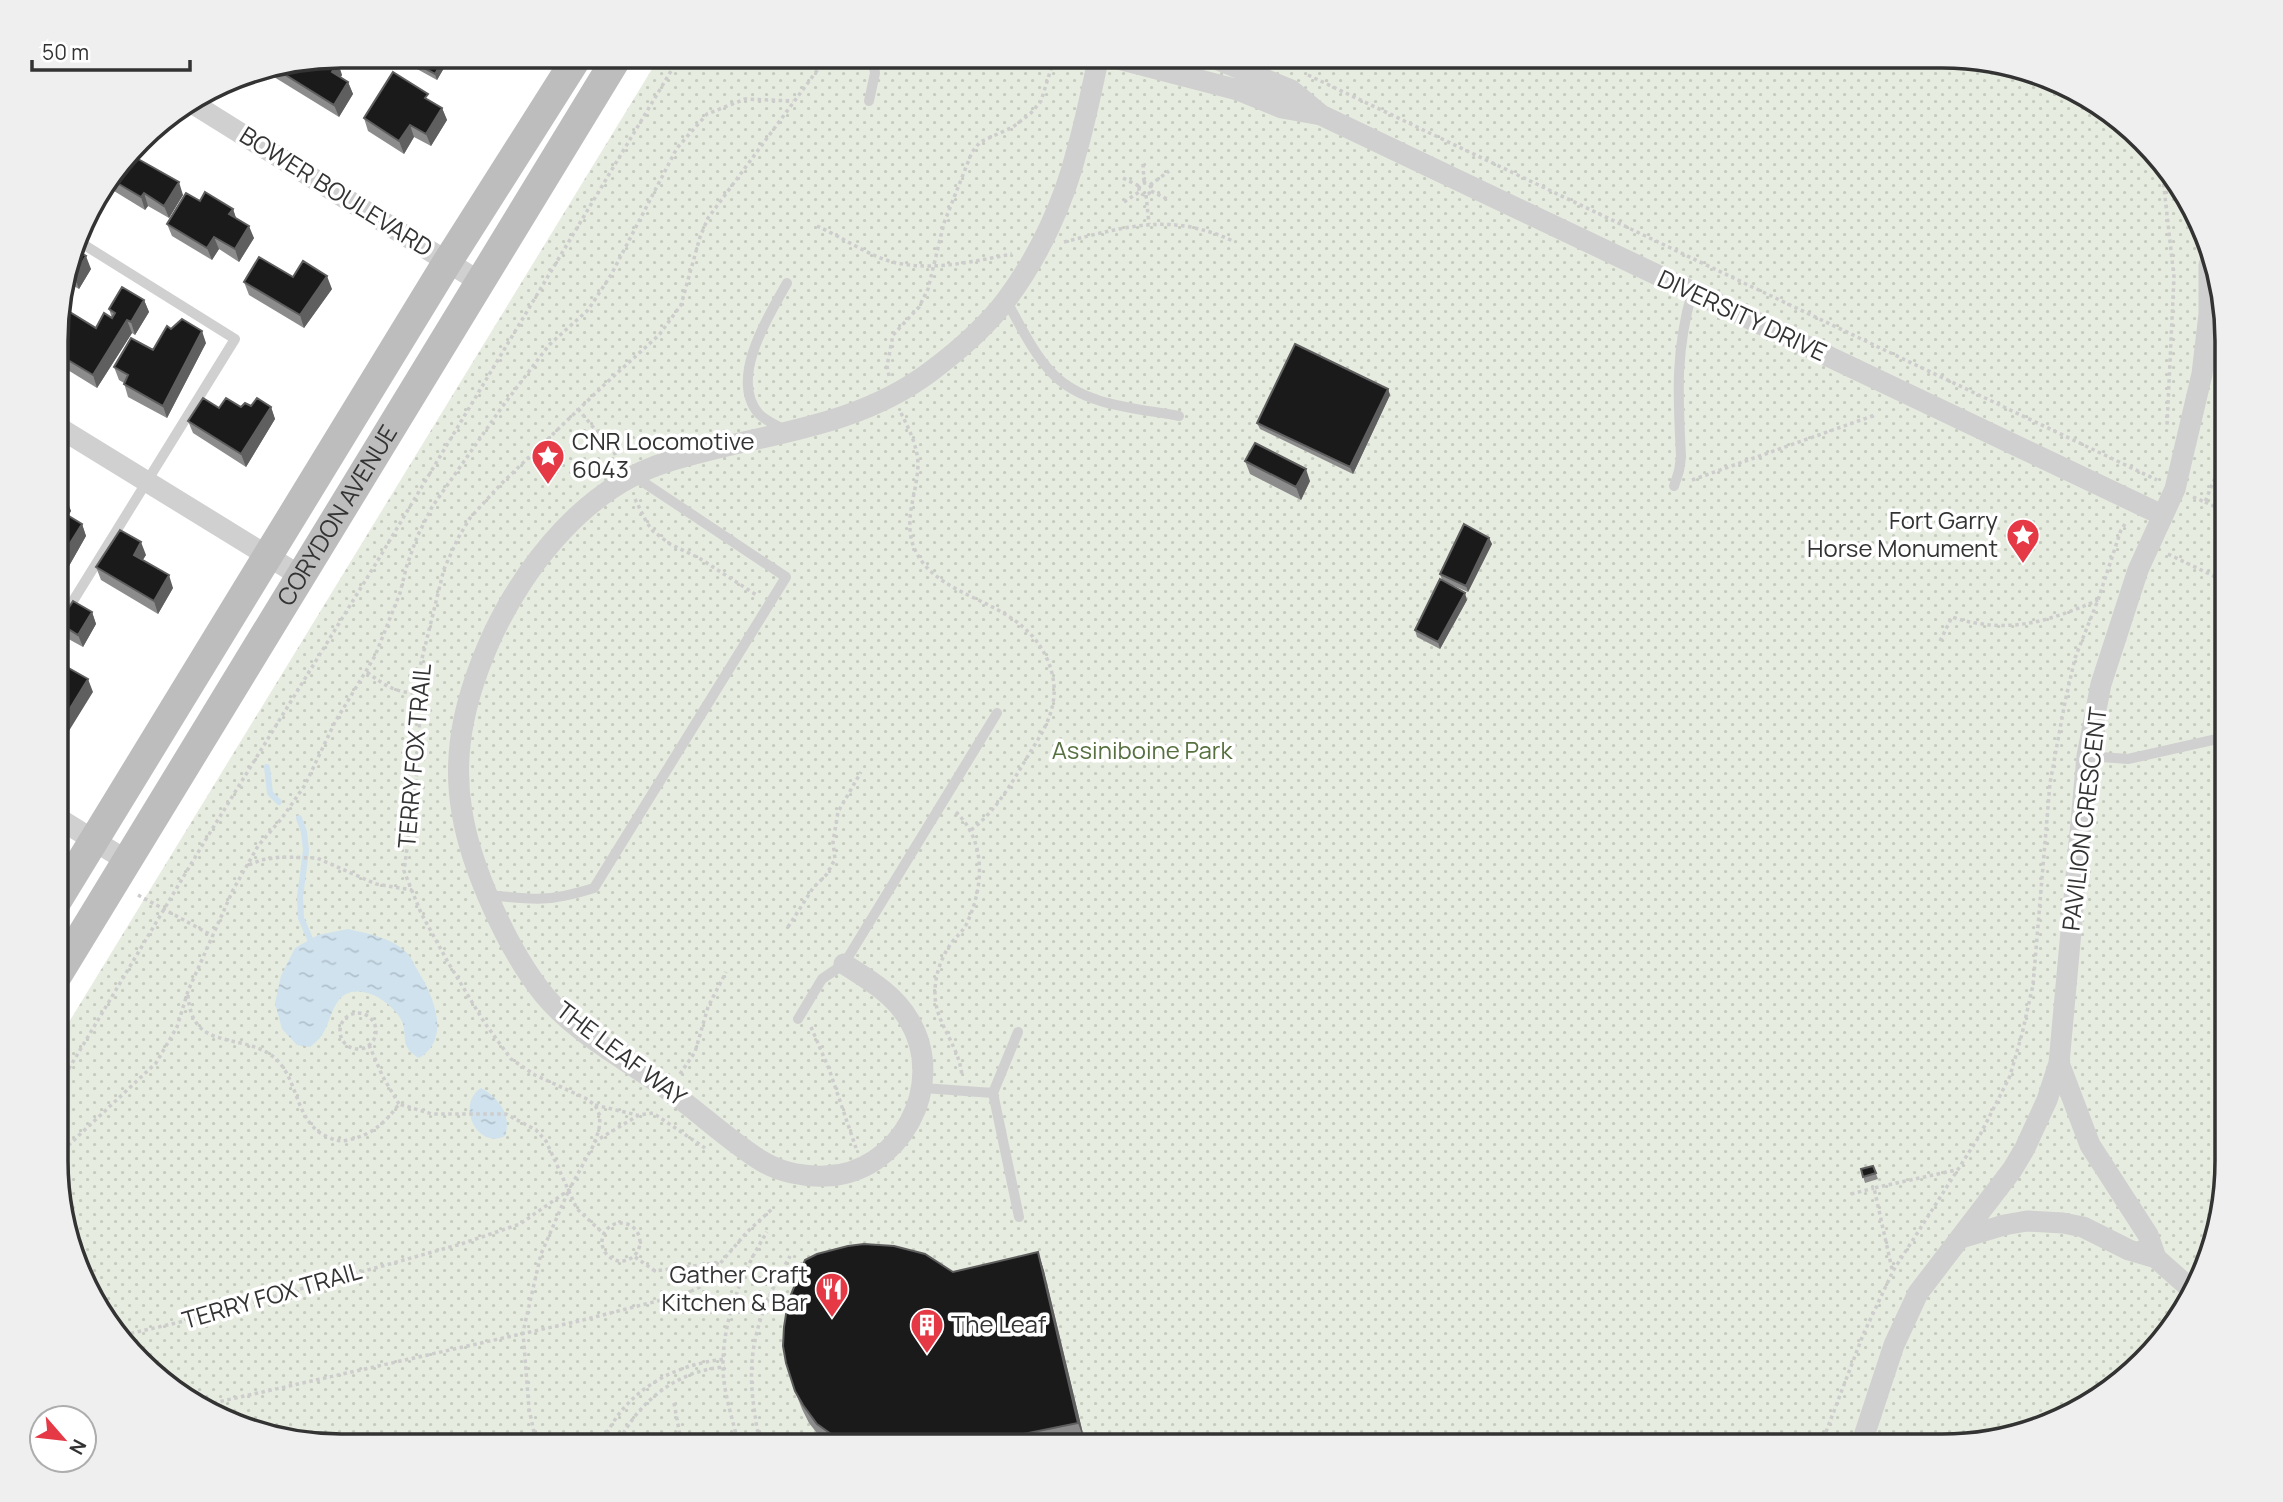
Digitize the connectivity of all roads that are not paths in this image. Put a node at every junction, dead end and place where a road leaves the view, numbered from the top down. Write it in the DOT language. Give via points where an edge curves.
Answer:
graph roads {
  1 [pos="570,68"];
  2 [pos="611,68"];
  3 [pos="875,68"];
  4 [pos="1096,68"];
  5 [pos="1153,68"];
  6 [pos="1238,68"];
  7 [pos="869,101"];
  8 [pos="200,108"];
  9 [pos="1321,115"];
  10 [pos="86,247"];
  11 [pos="448,261"];
  12 [pos="480,282"];
  13 [pos="787,283"];
  14 [pos="2209,285"];
  15 [pos="1692,293"];
  16 [pos="1006,300"];
  17 [pos="1179,416"];
  18 [pos="790,432"];
  19 [pos="68,433"];
  20 [pos="630,479"];
  21 [pos="148,482"];
  22 [pos="1674,486"];
  23 [pos="2162,515"];
  24 [pos="269,556"];
  25 [pos="302,577"];
  26 [pos="68,609"];
  27 [pos="997,713"];
  28 [pos="2215,739"];
  29 [pos="2087,756"];
  30 [pos="68,824"];
  31 [pos="94,840"];
  32 [pos="127,861"];
  33 [pos="68,883"];
  34 [pos="489,895"];
  35 [pos="68,958"];
  36 [pos="844,964"];
  37 [pos="801,1014"];
  38 [pos="1018,1032"];
  39 [pos="2059,1063"];
  40 [pos="923,1088"];
  41 [pos="993,1093"];
  42 [pos="1019,1217"];
  43 [pos="1962,1238"];
  44 [pos="2155,1258"];
  45 [pos="2185,1285"];
  46 [pos="1865,1434"];
  1 -- 11 [label="main road, CORYDON AVENUE"];
  2 -- 12 [label="main road, CORYDON AVENUE"];
  3 -- 7 [label="lane"];
  4 -- 16 [label="street, THE LEAF WAY" via="1069,177 1037,249"];
  5 -- 9 [label="street, DIVERSITY DRIVE" via="1238,90 1282,108"];
  6 -- 9 [label="street, DIVERSITY DRIVE" via="1291,90"];
  8 -- 11 [label="street, BOWER BOULEVARD"];
  9 -- 15 [label="street, DIVERSITY DRIVE"];
  10 -- 21 [label="lane" via="235,340"];
  11 -- 12 [label="street, BOWER BOULEVARD"];
  11 -- 24 [label="main road, CORYDON AVENUE"];
  12 -- 25 [label="main road, CORYDON AVENUE"];
  13 -- 18 [label="lane" via="748,363 753,405 761,416"];
  14 -- 23 [label="street, PAVILION CRESCENT" via="2202,374 2175,489"];
  15 -- 22 [label="lane" via="1678,358 1681,457"];
  15 -- 23 [label="street, DIVERSITY DRIVE"];
  16 -- 17 [label="lane" via="1039,357 1073,390 1098,400"];
  16 -- 18 [label="street, THE LEAF WAY" via="954,352 893,396 864,410"];
  18 -- 20 [label="street, THE LEAF WAY" via="664,463"];
  19 -- 21 [label="street"];
  20 -- 34 [label="street, THE LEAF WAY" via="580,514 533,567 496,628 470,691 462,723 458,779 468,840"];
  20 -- 34 [label="lane" via="786,577 594,888 553,900"];
  21 -- 24 [label="street"];
  21 -- 26 [label="lane"];
  23 -- 29 [label="street, PAVILION CRESCENT" via="2101,684"];
  24 -- 25 [label="street"];
  24 -- 31 [label="main road, CORYDON AVENUE"];
  25 -- 32 [label="main road, CORYDON AVENUE"];
  27 -- 36 [label="lane"];
  28 -- 29 [label="lane" via="2128,759"];
  29 -- 39 [label="street, PAVILION CRESCENT"];
  30 -- 31 [label="street"];
  31 -- 32 [label="street"];
  31 -- 33 [label="main road, CORYDON AVENUE"];
  32 -- 35 [label="main road, CORYDON AVENUE"];
  34 -- 40 [label="street, THE LEAF WAY" via="514,950 548,1000 762,1162 797,1174 824,1176 863,1169 899,1139"];
  36 -- 37 [label="lane" via="822,979"];
  36 -- 40 [label="street, THE LEAF WAY" via="885,991 912,1024 919,1044"];
  38 -- 41 [label="lane"];
  39 -- 43 [label="street, PAVILION CRESCENT" via="2025,1148"];
  39 -- 44 [label="street" via="2090,1145 2148,1235"];
  40 -- 41 [label="lane"];
  41 -- 42 [label="lane"];
  43 -- 44 [label="street" via="2004,1225 2063,1223"];
  43 -- 46 [label="street, PAVILION CRESCENT" via="1934,1269 1905,1317"];
  44 -- 45 [label="street"];
}
